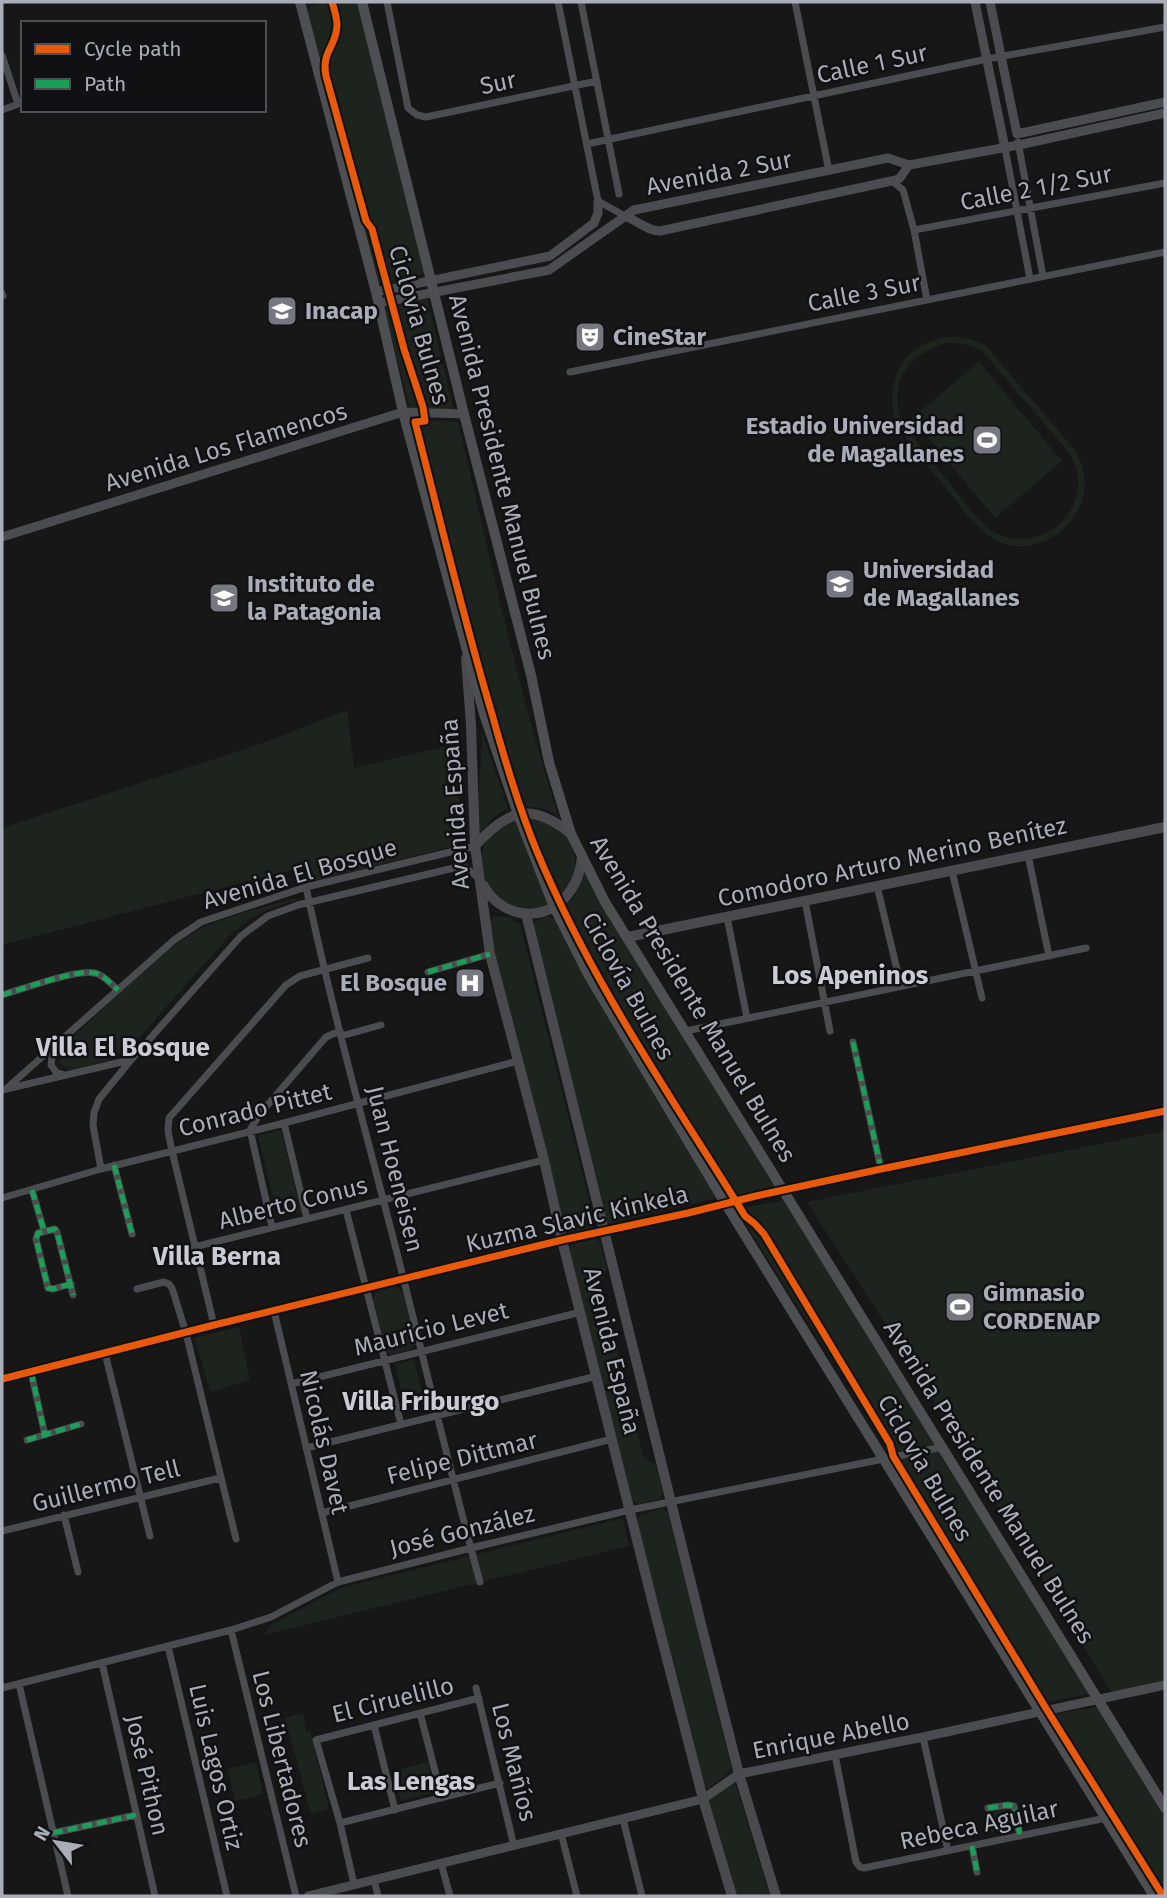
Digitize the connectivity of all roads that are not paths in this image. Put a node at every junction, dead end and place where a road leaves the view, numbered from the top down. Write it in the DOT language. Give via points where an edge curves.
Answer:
graph roads {
  1 [pos="303,2"];
  2 [pos="362,2"];
  3 [pos="387,2"];
  4 [pos="558,2"];
  5 [pos="581,2"];
  6 [pos="796,2"];
  7 [pos="975,2"];
  8 [pos="990,2"];
  9 [pos="1165,27"];
  10 [pos="2,55"];
  11 [pos="1002,57"];
  12 [pos="987,59"];
  13 [pos="597,81"];
  14 [pos="576,85"];
  15 [pos="814,96"];
  16 [pos="1165,102"];
  17 [pos="20,104"];
  18 [pos="2,110"];
  19 [pos="1165,113"];
  20 [pos="1017,134"];
  21 [pos="609,140"];
  22 [pos="587,144"];
  23 [pos="1019,145"];
  24 [pos="1005,148"];
  25 [pos="909,165"];
  26 [pos="829,171"];
  27 [pos="892,181"];
  28 [pos="1165,183"];
  29 [pos="619,194"];
  30 [pos="598,201"];
  31 [pos="1032,208"];
  32 [pos="1017,211"];
  33 [pos="625,216"];
  34 [pos="914,230"];
  35 [pos="1165,251"];
  36 [pos="1044,276"];
  37 [pos="1030,279"];
  38 [pos="431,280"];
  39 [pos="434,293"];
  40 [pos="378,298"];
  41 [pos="927,300"];
  42 [pos="570,372"];
  43 [pos="403,412"];
  44 [pos="464,414"];
  45 [pos="2,537"];
  46 [pos="465,644"];
  47 [pos="518,814"];
  48 [pos="1165,827"];
  49 [pos="571,834"];
  50 [pos="475,846"];
  51 [pos="1028,855"];
  52 [pos="582,857"];
  53 [pos="952,871"];
  54 [pos="480,878"];
  55 [pos="877,886"];
  56 [pos="306,887"];
  57 [pos="805,901"];
  58 [pos="310,903"];
  59 [pos="554,907"];
  60 [pos="526,914"];
  61 [pos="727,917"];
  62 [pos="628,937"];
  63 [pos="1086,948"];
  64 [pos="490,954"];
  65 [pos="1049,956"];
  66 [pos="368,958"];
  67 [pos="324,969"];
  68 [pos="977,971"];
  69 [pos="428,972"];
  70 [pos="901,986"];
  71 [pos="118,990"];
  72 [pos="2,995"];
  73 [pos="982,998"];
  74 [pos="824,1002"];
  75 [pos="747,1018"];
  76 [pos="381,1025"];
  77 [pos="686,1031"];
  78 [pos="830,1031"];
  79 [pos="341,1034"];
  80 [pos="853,1042"];
  81 [pos="53,1048"];
  82 [pos="131,1060"];
  83 [pos="518,1061"];
  84 [pos="64,1075"];
  85 [pos="4,1089"];
  86 [pos="358,1104"];
  87 [pos="1165,1111"];
  88 [pos="284,1123"];
  89 [pos="250,1130"];
  90 [pos="172,1151"];
  91 [pos="544,1160"];
  92 [pos="114,1165"];
  93 [pos="101,1169"];
  94 [pos="881,1169"];
  95 [pos="32,1190"];
  96 [pos="784,1190"];
  97 [pos="2,1198"];
  98 [pos="383,1200"];
  99 [pos="725,1203"];
  100 [pos="346,1210"];
  101 [pos="307,1219"];
  102 [pos="272,1227"];
  103 [pos="44,1231"];
  104 [pos="604,1231"];
  105 [pos="132,1234"];
  106 [pos="562,1240"];
  107 [pos="196,1247"];
  108 [pos="174,1252"];
  109 [pos="404,1279"];
  110 [pos="71,1284"];
  111 [pos="366,1288"];
  112 [pos="137,1289"];
  113 [pos="73,1295"];
  114 [pos="274,1311"];
  115 [pos="581,1312"];
  116 [pos="214,1325"];
  117 [pos="186,1333"];
  118 [pos="421,1352"];
  119 [pos="104,1353"];
  120 [pos="385,1360"];
  121 [pos="31,1372"];
  122 [pos="597,1376"];
  123 [pos="2,1379"];
  124 [pos="291,1384"];
  125 [pos="436,1416"];
  126 [pos="81,1424"];
  127 [pos="401,1424"];
  128 [pos="45,1435"];
  129 [pos="612,1439"];
  130 [pos="27,1440"];
  131 [pos="943,1447"];
  132 [pos="306,1448"];
  133 [pos="884,1458"];
  134 [pos="220,1478"];
  135 [pos="453,1480"];
  136 [pos="141,1497"];
  137 [pos="670,1502"];
  138 [pos="630,1510"];
  139 [pos="322,1513"];
  140 [pos="64,1515"];
  141 [pos="2,1531"];
  142 [pos="150,1535"];
  143 [pos="236,1539"];
  144 [pos="471,1548"];
  145 [pos="78,1572"];
  146 [pos="338,1582"];
  147 [pos="480,1582"];
  148 [pos="231,1630"];
  149 [pos="168,1646"];
  150 [pos="102,1663"];
  151 [pos="19,1684"];
  152 [pos="1165,1685"];
  153 [pos="2,1688"];
  154 [pos="476,1688"];
  155 [pos="479,1698"];
  156 [pos="1098,1699"];
  157 [pos="1039,1712"];
  158 [pos="420,1713"];
  159 [pos="374,1725"];
  160 [pos="923,1737"];
  161 [pos="835,1755"];
  162 [pos="739,1774"];
  163 [pos="500,1783"];
  164 [pos="442,1798"];
  165 [pos="703,1799"];
  166 [pos="989,1808"];
  167 [pos="1165,1808"];
  168 [pos="395,1810"];
  169 [pos="136,1815"];
  170 [pos="1106,1818"];
  171 [pos="623,1819"];
  172 [pos="340,1823"];
  173 [pos="53,1833"];
  174 [pos="561,1833"];
  175 [pos="1020,1836"];
  176 [pos="514,1846"];
  177 [pos="972,1846"];
  178 [pos="948,1851"];
  179 [pos="442,1863"];
  180 [pos="978,1872"];
  181 [pos="374,1880"];
  182 [pos="354,1884"];
  183 [pos="68,1896"];
  184 [pos="155,1896"];
  185 [pos="227,1896"];
  186 [pos="296,1896"];
  187 [pos="307,1896"];
  188 [pos="378,1896"];
  189 [pos="450,1896"];
  190 [pos="577,1896"];
  191 [pos="642,1896"];
  192 [pos="732,1896"];
  193 [pos="776,1896"];
  194 [pos="1153,1896"];
  1 -- 40 [label="main road"];
  2 -- 38 [label="main road, Avenida Presidente Manuel Bulnes"];
  3 -- 14 [label="street, Sur" via="408,108 417,115 426,117"];
  4 -- 14 [label="street"];
  5 -- 13 [label="street"];
  6 -- 15 [label="street"];
  7 -- 12 [label="street"];
  8 -- 11 [label="street"];
  9 -- 11 [label="street, Calle 1 Sur"];
  10 -- 17 [label="street"];
  11 -- 12 [label="street, Calle 1 Sur"];
  11 -- 20 [label="street"];
  12 -- 15 [label="street, Calle 1 Sur"];
  12 -- 24 [label="street"];
  13 -- 14 [label="street, Sur"];
  13 -- 21 [label="street"];
  14 -- 22 [label="street"];
  15 -- 21 [label="street, Calle 1 Sur"];
  15 -- 26 [label="street"];
  16 -- 20 [label="street"];
  17 -- 18 [label="street"];
  19 -- 23 [label="street, Avenida 2 Sur"];
  20 -- 23 [label="street"];
  21 -- 22 [label="street, Calle 1 Sur"];
  21 -- 29 [label="street"];
  22 -- 30 [label="street"];
  23 -- 24 [label="street, Avenida 2 Sur"];
  23 -- 31 [label="street"];
  24 -- 25 [label="street, Avenida 2 Sur"];
  24 -- 32 [label="street"];
  25 -- 26 [label="street, Avenida 2 Sur" via="888,158"];
  25 -- 27 [label="street"];
  26 -- 33 [label="street, Avenida 2 Sur" via="634,209"];
  27 -- 33 [label="street, Avenida 2 Sur" via="660,231"];
  27 -- 34 [label="street" via="903,190"];
  28 -- 31 [label="street, Calle 2 1/2 Sur"];
  30 -- 33 [label="street"];
  30 -- 38 [label="street" via="594,223 550,256"];
  31 -- 32 [label="street, Calle 2 1/2 Sur"];
  31 -- 36 [label="street"];
  32 -- 34 [label="street, Calle 2 1/2 Sur"];
  32 -- 37 [label="street"];
  33 -- 39 [label="street" via="549,270"];
  34 -- 41 [label="street"];
  35 -- 36 [label="street, Calle 3 Sur"];
  36 -- 37 [label="street, Calle 3 Sur"];
  37 -- 41 [label="street, Calle 3 Sur"];
  38 -- 39 [label="main road, Avenida Presidente Manuel Bulnes"];
  38 -- 40 [label="street"];
  39 -- 40 [label="street"];
  39 -- 44 [label="main road, Avenida Presidente Manuel Bulnes"];
  40 -- 43 [label="main road"];
  41 -- 42 [label="street, Calle 3 Sur"];
  43 -- 44 [label="street, Avenida Los Flamencos"];
  43 -- 45 [label="street, Avenida Los Flamencos"];
  43 -- 46 [label="main road"];
  44 -- 49 [label="main road, Avenida Presidente Manuel Bulnes" via="549,762"];
  46 -- 47 [label="main road"];
  46 -- 50 [label="main road, Avenida España"];
  47 -- 49 [label="main road" via="551,819"];
  47 -- 50 [label="main road" via="497,824"];
  47 -- 59 [label="main road"];
  48 -- 51 [label="main road, Comodoro Arturo Merino Benítez"];
  49 -- 52 [label="main road, Avenida Presidente Manuel Bulnes"];
  50 -- 54 [label="main road, Avenida España"];
  50 -- 56 [label="street, Avenida El Bosque"];
  51 -- 53 [label="main road, Comodoro Arturo Merino Benítez"];
  51 -- 65 [label="street"];
  52 -- 59 [label="main road" via="575,883"];
  52 -- 62 [label="main road, Avenida Presidente Manuel Bulnes"];
  53 -- 55 [label="main road, Comodoro Arturo Merino Benítez"];
  53 -- 68 [label="street"];
  54 -- 58 [label="street, Avenida El Bosque" via="458,867"];
  54 -- 60 [label="main road" via="500,906"];
  54 -- 64 [label="main road, Avenida España"];
  55 -- 57 [label="main road, Comodoro Arturo Merino Benítez"];
  55 -- 70 [label="street"];
  56 -- 58 [label="street, Juan Hoeneisen"];
  56 -- 71 [label="street, Avenida El Bosque" via="201,922"];
  57 -- 61 [label="main road, Comodoro Arturo Merino Benítez"];
  57 -- 74 [label="street"];
  58 -- 67 [label="street, Juan Hoeneisen"];
  58 -- 82 [label="street, Avenida El Bosque" via="268,916 242,936"];
  59 -- 60 [label="main road"];
  59 -- 99 [label="main road" via="589,976"];
  60 -- 104 [label="main road, Avenida España"];
  61 -- 62 [label="main road, Comodoro Arturo Merino Benítez"];
  61 -- 75 [label="street"];
  62 -- 77 [label="main road, Avenida Presidente Manuel Bulnes"];
  63 -- 65 [label="street"];
  64 -- 69 [label="street"];
  64 -- 83 [label="main road, Avenida España"];
  65 -- 68 [label="street"];
  66 -- 67 [label="street"];
  67 -- 79 [label="street, Juan Hoeneisen"];
  67 -- 90 [label="street" via="286,985 169,1118"];
  68 -- 70 [label="street"];
  68 -- 73 [label="street"];
  70 -- 74 [label="street"];
  71 -- 72 [label="street" via="92,972"];
  71 -- 81 [label="street, Avenida El Bosque"];
  74 -- 75 [label="street"];
  74 -- 78 [label="street"];
  75 -- 77 [label="street"];
  76 -- 79 [label="street"];
  77 -- 96 [label="main road, Avenida Presidente Manuel Bulnes"];
  79 -- 86 [label="street, Juan Hoeneisen"];
  79 -- 89 [label="street" via="326,1037"];
  80 -- 94 [label="street"];
  81 -- 84 [label="street" via="51,1065"];
  81 -- 85 [label="street, Avenida El Bosque"];
  82 -- 84 [label="street, Avenida El Bosque"];
  82 -- 93 [label="street" via="99,1099 94,1113"];
  83 -- 86 [label="street, Conrado Pittet"];
  83 -- 91 [label="main road, Avenida España"];
  84 -- 85 [label="street, Avenida El Bosque"];
  86 -- 88 [label="street, Conrado Pittet"];
  86 -- 98 [label="street, Juan Hoeneisen"];
  87 -- 94 [label="street, Kuzma Slavic Kinkela"];
  88 -- 89 [label="street, Conrado Pittet"];
  88 -- 101 [label="street"];
  89 -- 90 [label="street, Conrado Pittet"];
  89 -- 102 [label="street"];
  90 -- 92 [label="street, Conrado Pittet"];
  90 -- 107 [label="street"];
  91 -- 98 [label="street, Alberto Conus"];
  91 -- 106 [label="main road, Avenida España"];
  92 -- 93 [label="street, Conrado Pittet"];
  92 -- 105 [label="street"];
  93 -- 95 [label="street, Conrado Pittet"];
  94 -- 96 [label="street, Kuzma Slavic Kinkela"];
  95 -- 97 [label="street, Conrado Pittet"];
  95 -- 103 [label="street"];
  96 -- 99 [label="street, Kuzma Slavic Kinkela"];
  96 -- 131 [label="main road, Avenida Presidente Manuel Bulnes"];
  98 -- 100 [label="street, Alberto Conus"];
  98 -- 109 [label="street, Juan Hoeneisen"];
  99 -- 104 [label="street, Kuzma Slavic Kinkela"];
  99 -- 133 [label="main road"];
  100 -- 101 [label="street, Alberto Conus"];
  100 -- 111 [label="street"];
  101 -- 102 [label="street, Alberto Conus"];
  102 -- 107 [label="street, Alberto Conus"];
  103 -- 110 [label="street" via="52,1228 57,1232"];
  103 -- 110 [label="street" via="36,1239 47,1286"];
  104 -- 106 [label="street, Kuzma Slavic Kinkela"];
  104 -- 137 [label="main road, Avenida España"];
  106 -- 109 [label="street, Kuzma Slavic Kinkela"];
  106 -- 115 [label="main road, Avenida España"];
  107 -- 108 [label="street, Alberto Conus"];
  107 -- 116 [label="street"];
  109 -- 111 [label="street, Kuzma Slavic Kinkela"];
  109 -- 118 [label="street, Juan Hoeneisen"];
  110 -- 113 [label="street"];
  111 -- 114 [label="street, Kuzma Slavic Kinkela"];
  111 -- 120 [label="street"];
  112 -- 117 [label="street" via="169,1284"];
  114 -- 116 [label="street, Kuzma Slavic Kinkela"];
  114 -- 124 [label="street, Nicolás Davet"];
  115 -- 118 [label="street, Mauricio Levet"];
  115 -- 122 [label="main road, Avenida España"];
  116 -- 117 [label="street, Kuzma Slavic Kinkela"];
  117 -- 119 [label="street, Kuzma Slavic Kinkela"];
  117 -- 134 [label="street"];
  118 -- 120 [label="street, Mauricio Levet"];
  118 -- 125 [label="street, Juan Hoeneisen"];
  119 -- 121 [label="street, Kuzma Slavic Kinkela"];
  119 -- 136 [label="street"];
  120 -- 124 [label="street, Mauricio Levet"];
  120 -- 127 [label="street"];
  121 -- 123 [label="street, Kuzma Slavic Kinkela"];
  121 -- 128 [label="street"];
  122 -- 125 [label="street"];
  122 -- 129 [label="main road, Avenida España"];
  124 -- 132 [label="street, Nicolás Davet"];
  125 -- 127 [label="street"];
  125 -- 135 [label="street, Juan Hoeneisen"];
  126 -- 128 [label="street"];
  127 -- 132 [label="street"];
  128 -- 130 [label="street"];
  129 -- 135 [label="street, Felipe Dittmar"];
  129 -- 138 [label="main road, Avenida España"];
  131 -- 133 [label="street, José González"];
  131 -- 156 [label="main road, Avenida Presidente Manuel Bulnes"];
  132 -- 139 [label="street, Nicolás Davet"];
  133 -- 137 [label="street, José González"];
  133 -- 157 [label="main road"];
  134 -- 136 [label="street, Guillermo Tell"];
  134 -- 143 [label="street"];
  135 -- 139 [label="street, Felipe Dittmar"];
  135 -- 144 [label="street, Juan Hoeneisen"];
  136 -- 140 [label="street, Guillermo Tell"];
  136 -- 142 [label="street"];
  137 -- 138 [label="street, José González"];
  137 -- 162 [label="main road, Avenida España"];
  138 -- 144 [label="street, José González"];
  138 -- 165 [label="main road, Avenida España"];
  139 -- 146 [label="street, Nicolás Davet"];
  140 -- 141 [label="street, Guillermo Tell"];
  140 -- 145 [label="street"];
  144 -- 146 [label="street, José González"];
  144 -- 147 [label="street, Juan Hoeneisen"];
  146 -- 148 [label="street, José González" via="271,1617"];
  148 -- 149 [label="street, José González"];
  148 -- 186 [label="street, Los Libertadores"];
  149 -- 150 [label="street, José González"];
  149 -- 185 [label="street, Luis Lagos Ortiz"];
  150 -- 151 [label="street, José González"];
  150 -- 169 [label="street, José Pithon"];
  151 -- 153 [label="street, José González"];
  151 -- 173 [label="street"];
  152 -- 156 [label="street, Enrique Abello"];
  154 -- 155 [label="street, Los Mañíos"];
  155 -- 158 [label="street, El Ciruelillo"];
  155 -- 163 [label="street, Los Mañíos"];
  156 -- 157 [label="street, Enrique Abello"];
  156 -- 167 [label="main road, Avenida Presidente Manuel Bulnes"];
  157 -- 160 [label="street, Enrique Abello"];
  157 -- 170 [label="main road"];
  158 -- 159 [label="street, El Ciruelillo"];
  158 -- 164 [label="street"];
  159 -- 168 [label="street"];
  159 -- 172 [label="street, El Ciruelillo" via="316,1740"];
  160 -- 161 [label="street, Enrique Abello"];
  160 -- 178 [label="street"];
  161 -- 162 [label="street, Enrique Abello"];
  161 -- 178 [label="street, Rebeca Aguilar" via="860,1867"];
  162 -- 165 [label="street, Enrique Abello"];
  162 -- 193 [label="main road, Avenida España"];
  163 -- 164 [label="street"];
  163 -- 176 [label="street, Los Mañíos"];
  164 -- 168 [label="street"];
  165 -- 171 [label="street, Enrique Abello"];
  165 -- 192 [label="main road, Avenida España"];
  166 -- 175 [label="street" via="1014,1806"];
  168 -- 172 [label="street"];
  169 -- 173 [label="street"];
  169 -- 184 [label="street, José Pithon"];
  170 -- 175 [label="street, Rebeca Aguilar"];
  170 -- 194 [label="main road"];
  171 -- 174 [label="street, Enrique Abello"];
  171 -- 191 [label="street"];
  172 -- 182 [label="street"];
  173 -- 183 [label="street"];
  174 -- 176 [label="street, Enrique Abello"];
  174 -- 190 [label="street"];
  175 -- 177 [label="street, Rebeca Aguilar"];
  176 -- 179 [label="street, Enrique Abello"];
  177 -- 178 [label="street, Rebeca Aguilar"];
  177 -- 180 [label="street"];
  179 -- 181 [label="street, Enrique Abello"];
  179 -- 189 [label="street"];
  181 -- 182 [label="street, Enrique Abello"];
  181 -- 188 [label="street"];
  182 -- 187 [label="street, Enrique Abello"];
}
